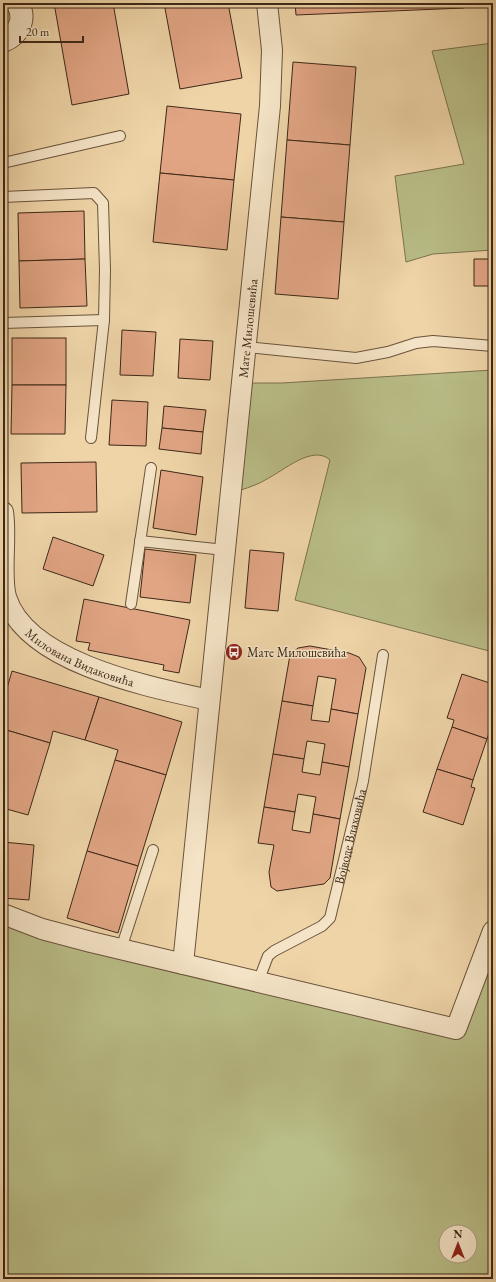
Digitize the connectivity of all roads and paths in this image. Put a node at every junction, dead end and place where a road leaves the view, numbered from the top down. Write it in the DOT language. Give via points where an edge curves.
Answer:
graph roads {
  1 [pos="17,3"];
  2 [pos="267,3"];
  3 [pos="3,41"];
  4 [pos="120,136"];
  5 [pos="3,163"];
  6 [pos="3,197"];
  7 [pos="104,320"];
  8 [pos="3,323"];
  9 [pos="493,346"];
  10 [pos="247,347"];
  11 [pos="91,438"];
  12 [pos="151,468"];
  13 [pos="3,512"];
  14 [pos="140,541"];
  15 [pos="225,550"];
  16 [pos="131,604"];
  17 [pos="383,655"];
  18 [pos="210,700"];
  19 [pos="153,850"];
  20 [pos="3,914"];
  21 [pos="493,931"];
  22 [pos="121,949"];
  23 [pos="183,964"];
  24 [pos="258,982"];
  1 -- 3 [label="street" via="21,14 20,26 15,34"];
  2 -- 10 [label="street, Мате Милошевића" via="272,50 271,98"];
  4 -- 5 [label="lane"];
  6 -- 7 [label="lane" via="94,193 103,202"];
  7 -- 8 [label="lane"];
  7 -- 11 [label="lane"];
  9 -- 10 [label="lane" via="433,341 356,358"];
  10 -- 15 [label="street, Мате Милошевића"];
  12 -- 14 [label="lane"];
  13 -- 18 [label="street, Милована Видаковића" via="5,595 18,621 28,631 51,648 90,667 168,691"];
  14 -- 15 [label="lane"];
  14 -- 16 [label="lane"];
  15 -- 18 [label="street, Мате Милошевића"];
  17 -- 24 [label="lane, Војводе Влаховића" via="363,781 330,918 322,926 268,956"];
  18 -- 23 [label="street, Мате Милошевића"];
  19 -- 22 [label="lane"];
  20 -- 22 [label="street" via="42,929"];
  21 -- 24 [label="street" via="456,1029"];
  22 -- 23 [label="street"];
  23 -- 24 [label="street"];
}
